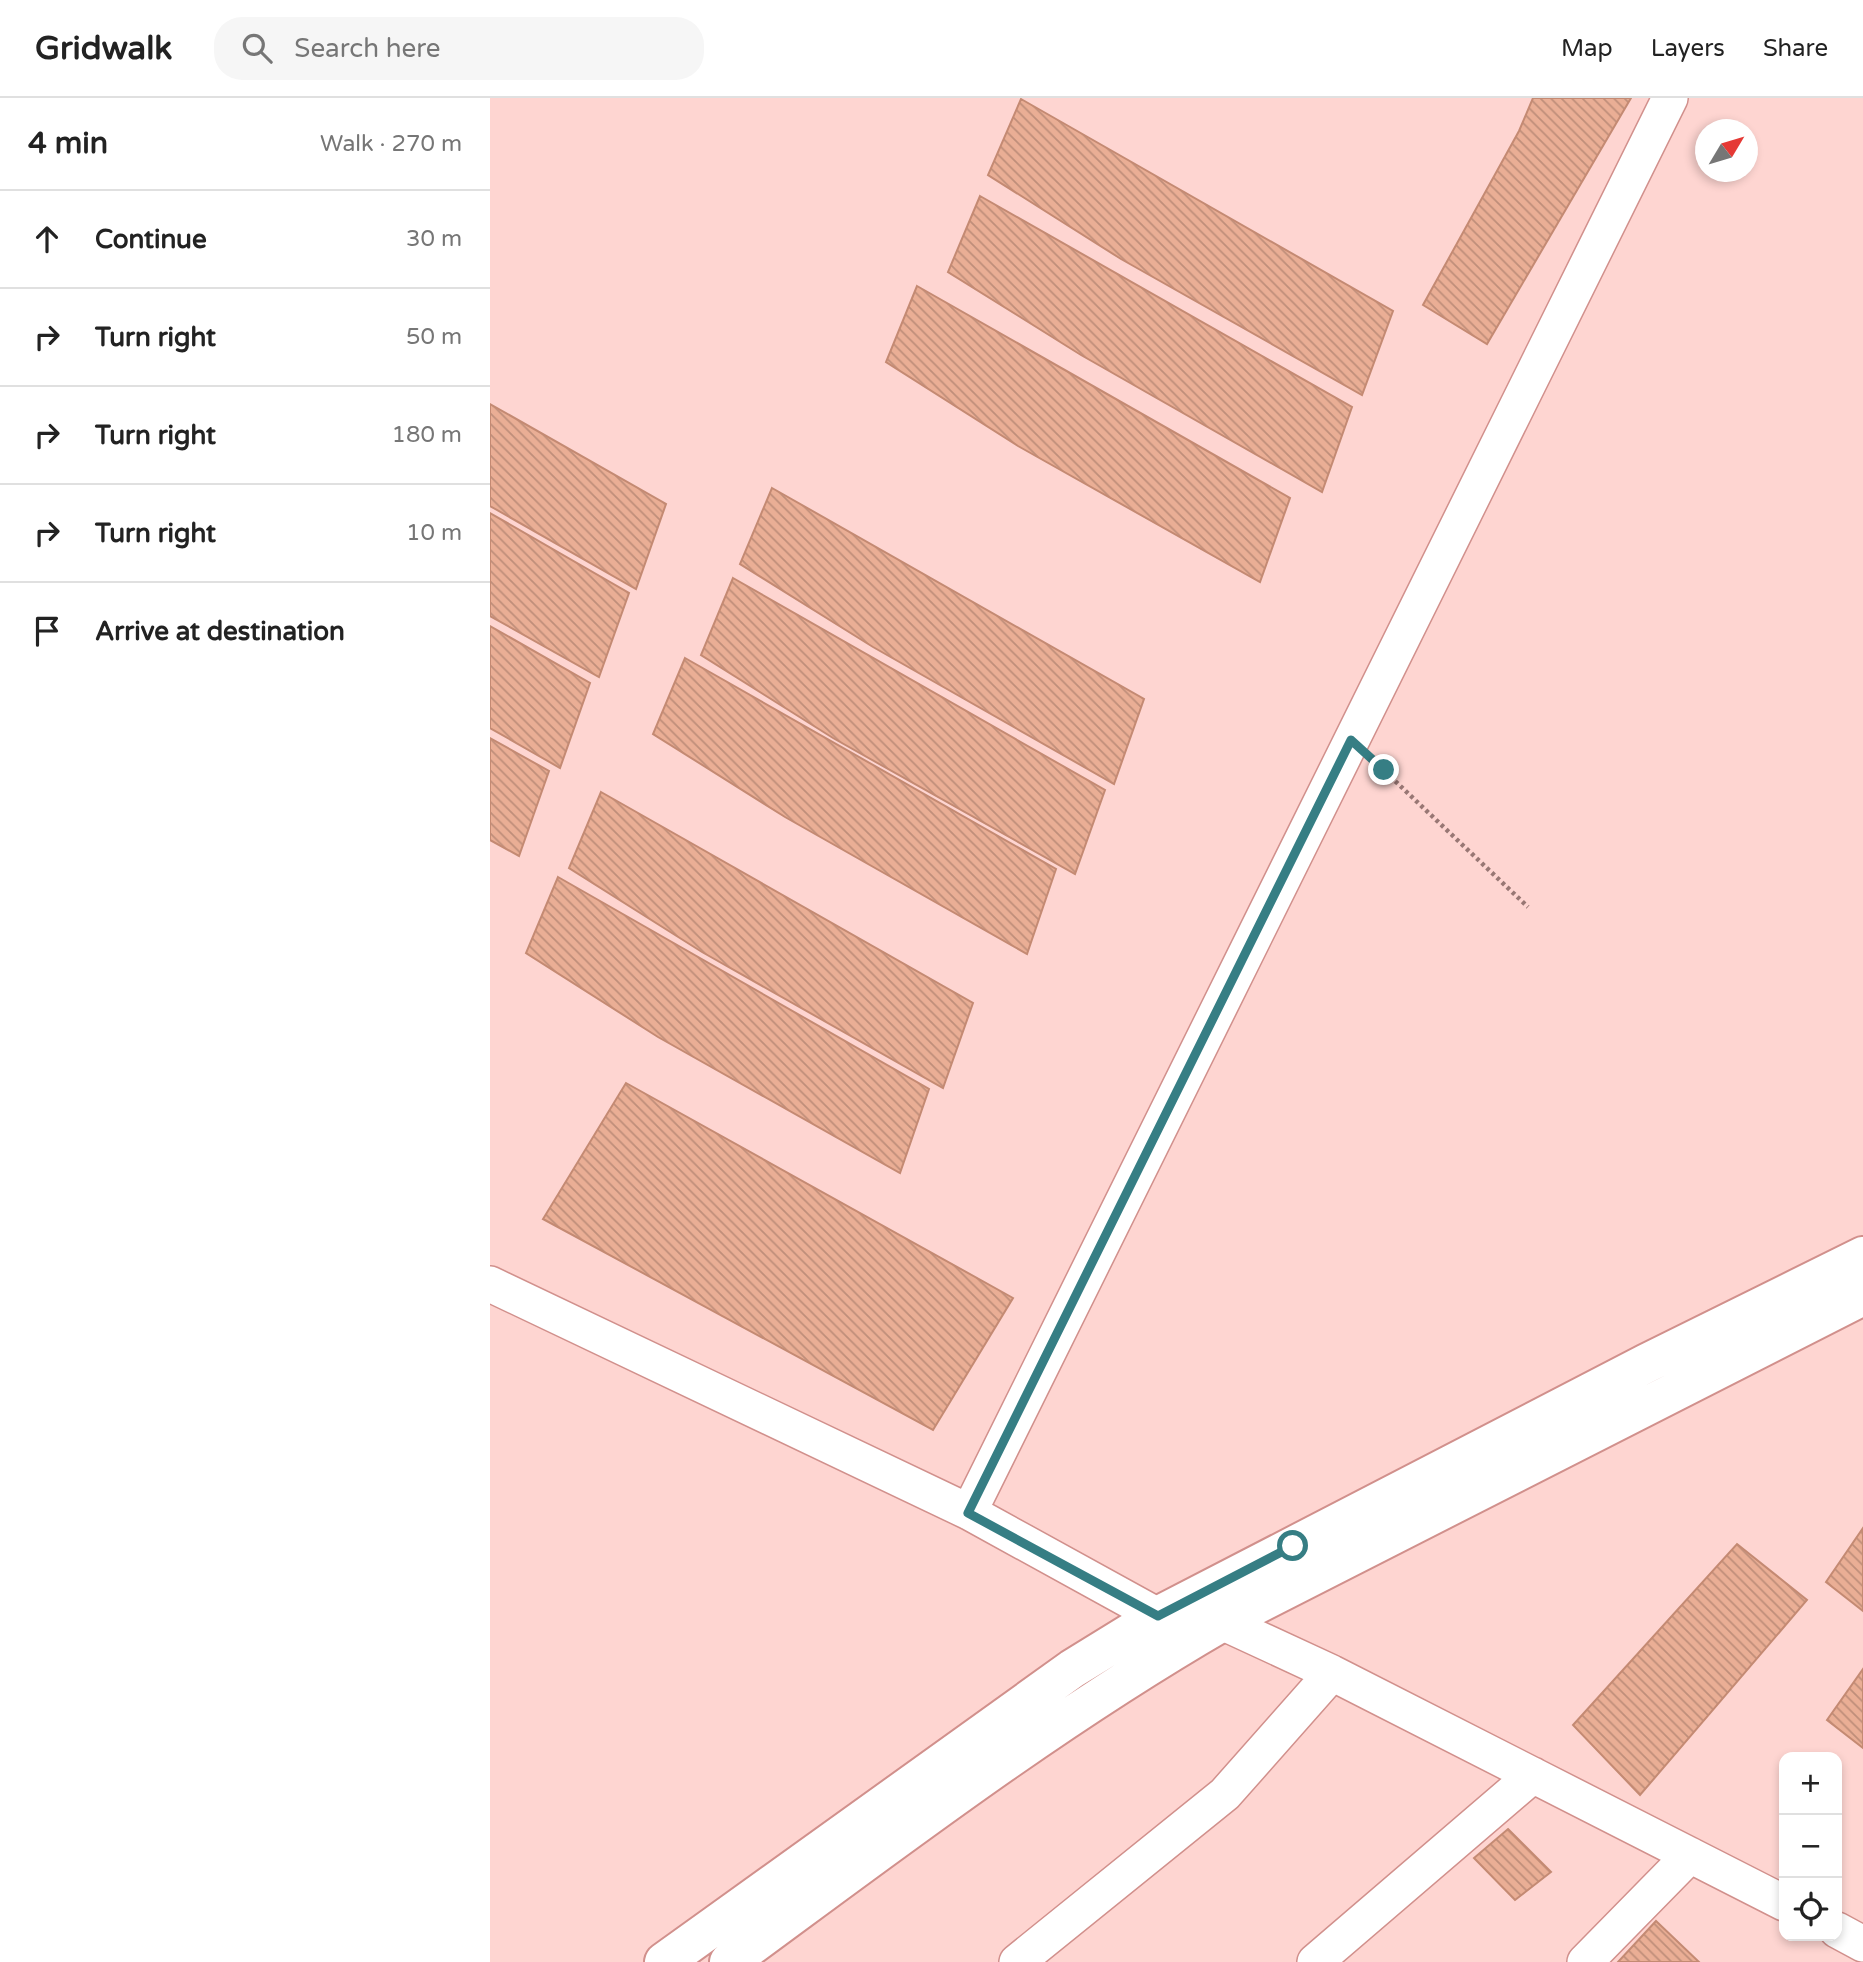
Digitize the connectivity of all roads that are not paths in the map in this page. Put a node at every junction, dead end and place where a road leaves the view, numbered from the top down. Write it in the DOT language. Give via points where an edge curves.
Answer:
graph roads {
  1 [pos="1670,98"];
  2 [pos="1863,1256"];
  3 [pos="490,1284"];
  4 [pos="1863,1297"];
  5 [pos="968,1513"];
  6 [pos="1158,1616"];
  7 [pos="1222,1622"];
  8 [pos="1332,1673"];
  9 [pos="1533,1775"];
  10 [pos="1690,1855"];
  11 [pos="1779,1900"];
  12 [pos="1842,1933"];
  13 [pos="1863,1944"];
  14 [pos="664,1962"];
  15 [pos="729,1962"];
  16 [pos="1017,1962"];
  17 [pos="1315,1962"];
  18 [pos="1586,1962"];
  1 -- 5 [label="street"];
  2 -- 6 [label="main road"];
  3 -- 5 [label="street"];
  4 -- 7 [label="main road"];
  5 -- 6 [label="street"];
  6 -- 7 [label="street"];
  6 -- 14 [label="main road" via="1072,1669"];
  7 -- 8 [label="street"];
  7 -- 15 [label="main road" via="954,1796"];
  8 -- 9 [label="street"];
  8 -- 16 [label="street" via="1225,1794"];
  9 -- 10 [label="street"];
  9 -- 17 [label="street"];
  10 -- 11 [label="street"];
  10 -- 18 [label="street"];
  12 -- 13 [label="street"];
}
